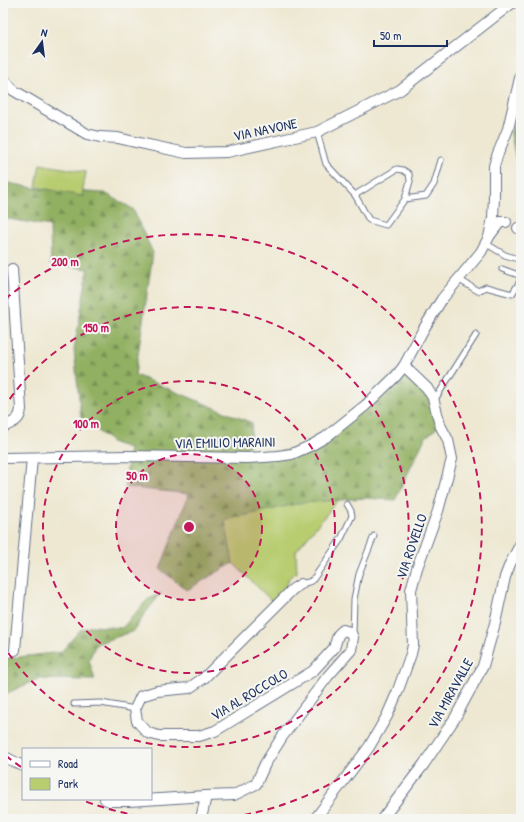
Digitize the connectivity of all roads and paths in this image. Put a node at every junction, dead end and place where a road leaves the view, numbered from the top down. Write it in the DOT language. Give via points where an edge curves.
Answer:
graph roads {
  1 [pos="512,3"];
  2 [pos="521,74"];
  3 [pos="3,78"];
  4 [pos="317,132"];
  5 [pos="441,160"];
  6 [pos="355,196"];
  7 [pos="405,199"];
  8 [pos="503,222"];
  9 [pos="487,240"];
  10 [pos="521,260"];
  11 [pos="502,268"];
  12 [pos="12,269"];
  13 [pos="521,277"];
  14 [pos="458,279"];
  15 [pos="476,335"];
  16 [pos="404,366"];
  17 [pos="434,401"];
  18 [pos="3,427"];
  19 [pos="3,458"];
  20 [pos="32,458"];
  21 [pos="347,504"];
  22 [pos="374,536"];
  23 [pos="520,543"];
  24 [pos="300,584"];
  25 [pos="353,637"];
  26 [pos="15,650"];
  27 [pos="3,656"];
  28 [pos="74,704"];
  29 [pos="135,709"];
  30 [pos="3,756"];
  31 [pos="22,766"];
  32 [pos="206,796"];
  33 [pos="108,800"];
  34 [pos="144,800"];
  35 [pos="152,800"];
  36 [pos="201,819"];
  37 [pos="314,819"];
  38 [pos="382,819"];
  1 -- 4 [label="street, VIA NAVONE" via="400,90"];
  2 -- 9 [label="street, VIA EMILIO MARAINI" via="508,129 496,156 492,218"];
  3 -- 4 [label="street, VIA NAVONE" via="13,90 87,134 186,153 227,152"];
  4 -- 6 [label="lane" via="326,164"];
  5 -- 7 [label="lane" via="434,184 426,196"];
  6 -- 7 [label="lane" via="369,220 386,225"];
  6 -- 7 [label="lane" via="397,169 409,174 410,181"];
  8 -- 9 [label="street, VIA EMILIO MARAINI"];
  9 -- 10 [label="lane" via="505,255"];
  9 -- 14 [label="street, VIA EMILIO MARAINI"];
  11 -- 13 [label="lane"];
  12 -- 18 [label="street" via="21,409 15,422"];
  13 -- 14 [label="lane" via="512,294 486,287 478,291"];
  14 -- 16 [label="street, VIA EMILIO MARAINI" via="434,311"];
  15 -- 17 [label="lane"];
  16 -- 17 [label="street, VIA ROVELLO" via="427,388"];
  16 -- 20 [label="street, VIA EMILIO MARAINI" via="366,405 326,437 292,454 248,458"];
  17 -- 37 [label="street, VIA ROVELLO" via="452,459 438,511 411,590 411,654 397,692 369,747"];
  19 -- 20 [label="street, VIA EMILIO MARAINI"];
  20 -- 26 [label="street"];
  21 -- 24 [label="lane" via="352,516 341,539 312,581"];
  22 -- 25 [label="lane" via="359,574 354,599"];
  23 -- 38 [label="street, VIA MIRAVALLE" via="505,577 483,666 424,764"];
  24 -- 29 [label="street" via="204,678 189,688 157,691 141,696"];
  25 -- 29 [label="street, VIA AL ROCCOLO" via="350,632 343,630 338,635 334,648 313,671 215,731 199,736 148,734 137,721"];
  25 -- 32 [label="street" via="351,650 282,737 256,784 234,795"];
  26 -- 27 [label="lane" via="13,654"];
  28 -- 29 [label="lane" via="101,703"];
  30 -- 31 [label="street"];
  32 -- 35 [label="street"];
  32 -- 36 [label="street"];
  33 -- 34 [label="street"];
}
